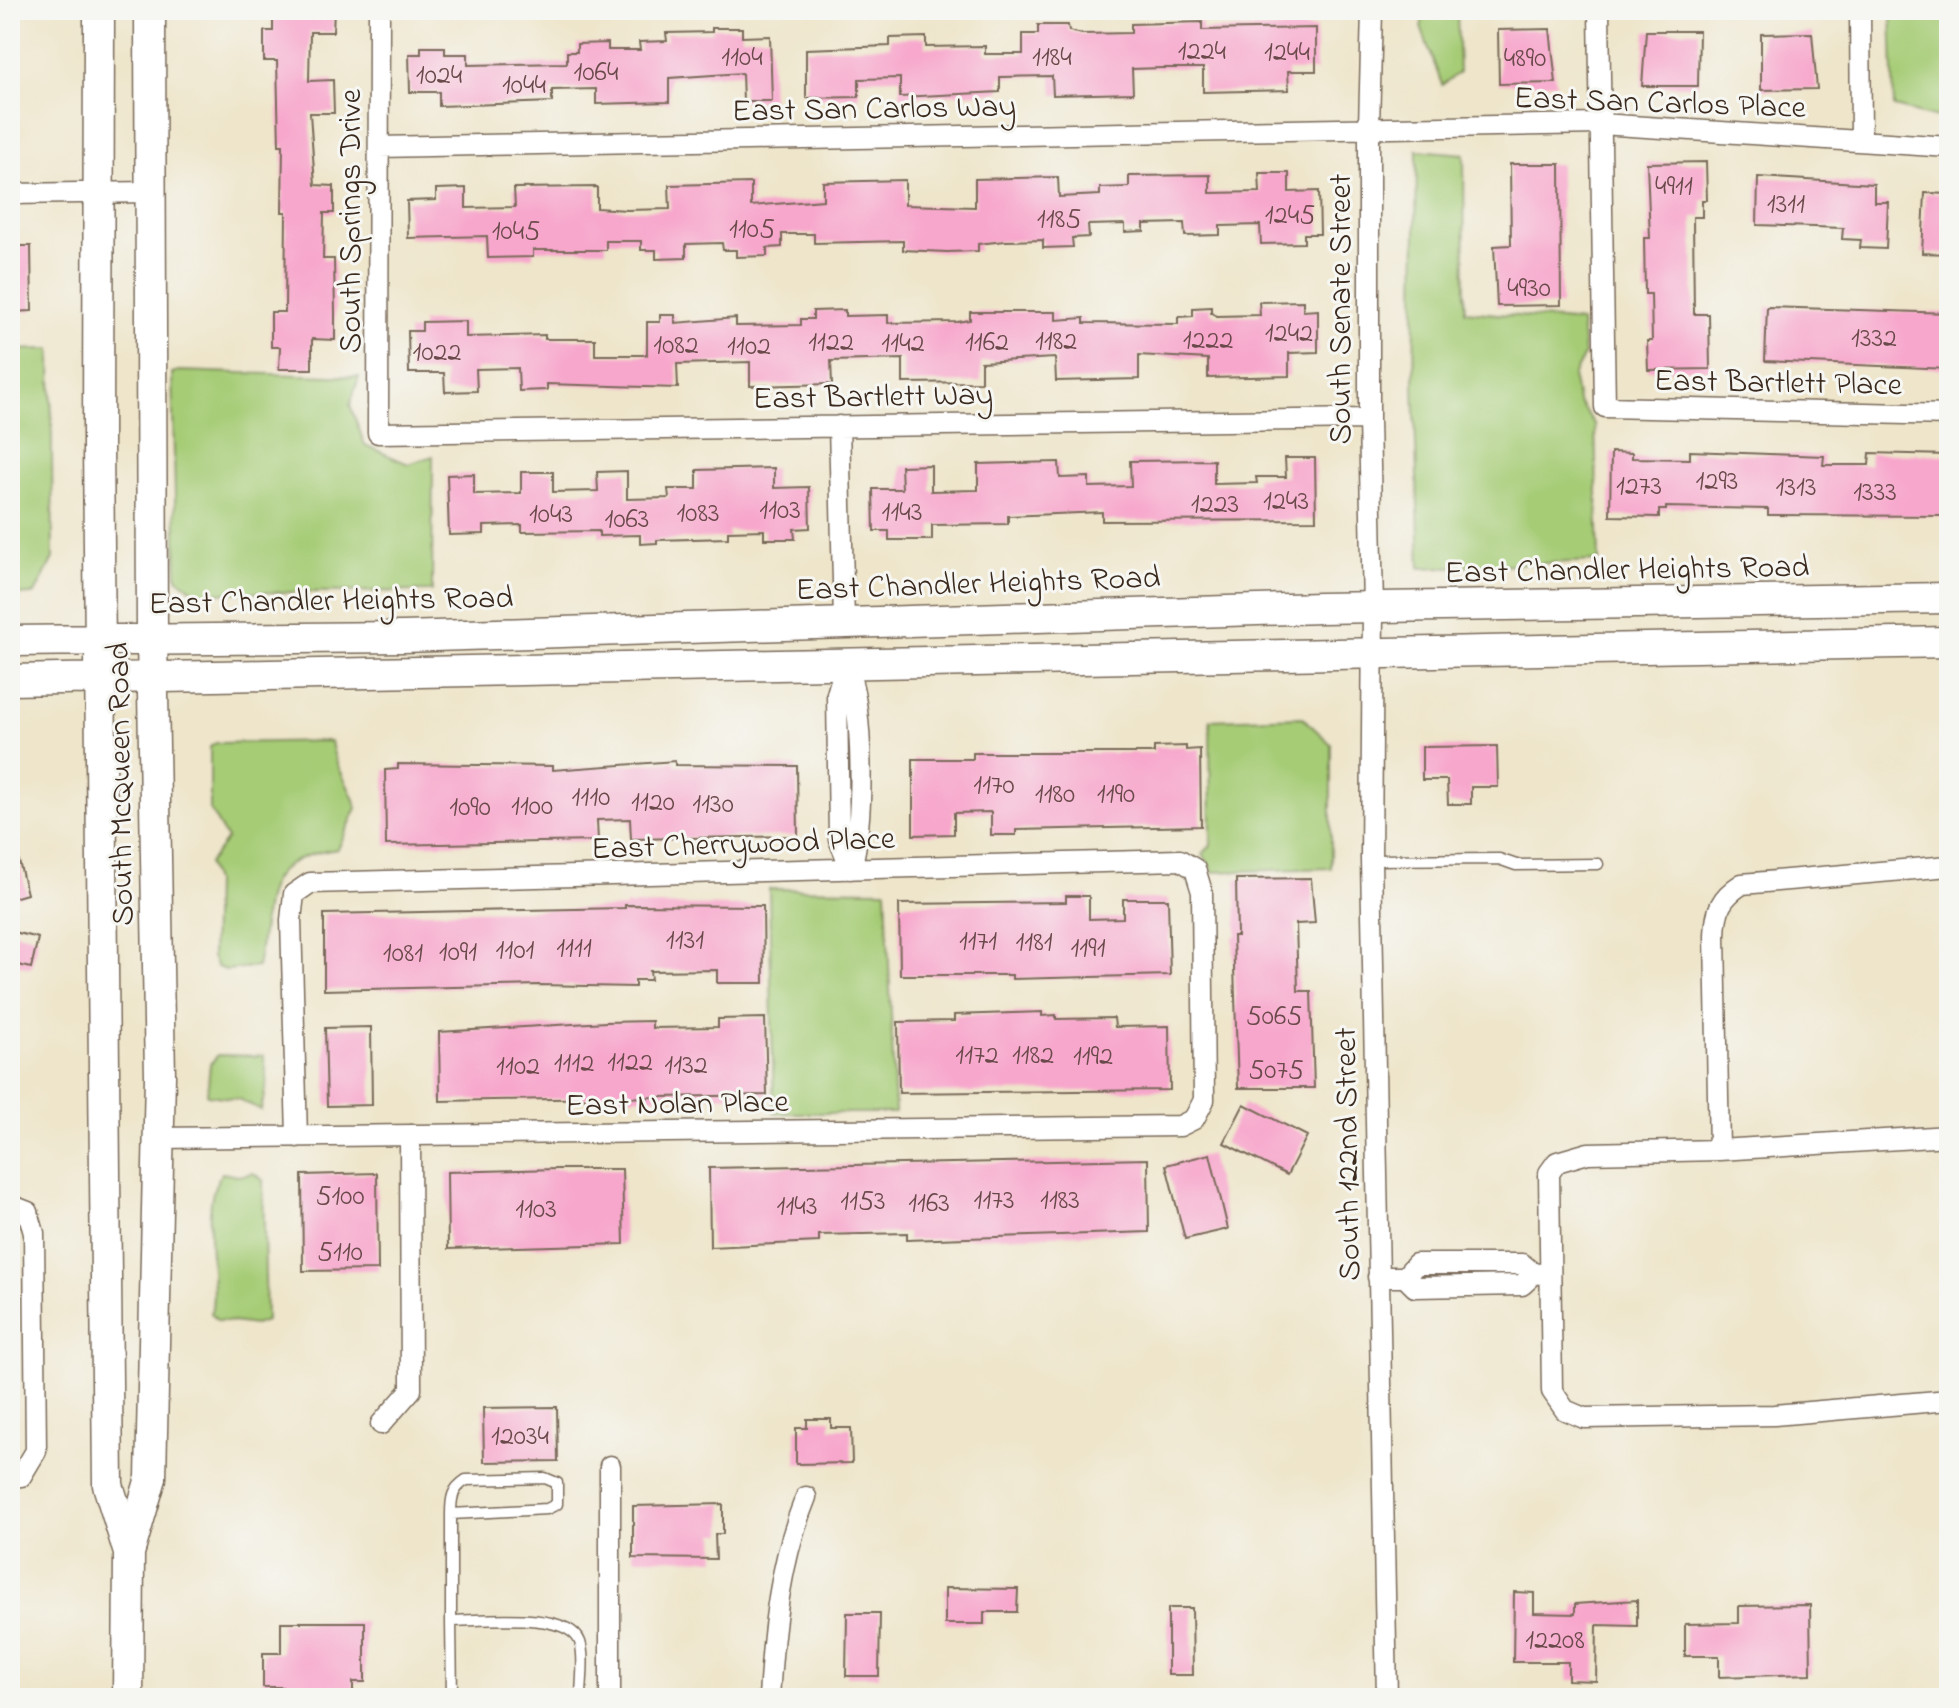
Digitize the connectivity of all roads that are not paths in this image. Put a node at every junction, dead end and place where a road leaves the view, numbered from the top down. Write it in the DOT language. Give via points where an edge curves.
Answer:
graph roads {
  1 [pos="99,10"];
  2 [pos="150,10"];
  3 [pos="379,10"];
  4 [pos="1372,10"];
  5 [pos="1599,10"];
  6 [pos="1860,10"];
  7 [pos="1601,124"];
  8 [pos="1369,127"];
  9 [pos="1861,138"];
  10 [pos="379,147"];
  11 [pos="1949,147"];
  12 [pos="151,192"];
  13 [pos="99,193"];
  14 [pos="10,194"];
  15 [pos="1949,415"];
  16 [pos="1369,419"];
  17 [pos="839,426"];
  18 [pos="378,433"];
  19 [pos="1949,598"];
  20 [pos="1373,608"];
  21 [pos="844,621"];
  22 [pos="152,638"];
  23 [pos="101,639"];
  24 [pos="10,641"];
  25 [pos="1949,642"];
  26 [pos="1372,653"];
  27 [pos="846,664"];
  28 [pos="153,678"];
  29 [pos="101,679"];
  30 [pos="10,680"];
  31 [pos="1371,860"];
  32 [pos="1598,864"];
  33 [pos="1949,866"];
  34 [pos="851,869"];
  35 [pos="1194,1119"];
  36 [pos="410,1135"];
  37 [pos="1949,1136"];
  38 [pos="297,1137"];
  39 [pos="159,1138"];
  40 [pos="1719,1150"];
  41 [pos="19,1208"];
  42 [pos="1474,1264"];
  43 [pos="1541,1273"];
  44 [pos="1378,1277"];
  45 [pos="1405,1277"];
  46 [pos="1473,1286"];
  47 [pos="1949,1400"];
  48 [pos="381,1424"];
  49 [pos="610,1466"];
  50 [pos="15,1476"];
  51 [pos="806,1497"];
  52 [pos="451,1514"];
  53 [pos="129,1553"];
  54 [pos="451,1621"];
  55 [pos="128,1698"];
  56 [pos="452,1698"];
  57 [pos="581,1698"];
  58 [pos="610,1698"];
  59 [pos="769,1698"];
  60 [pos="1387,1698"];
  1 -- 13 [label="main road, South McQueen Road"];
  2 -- 12 [label="main road, South McQueen Road"];
  3 -- 10 [label="street, South Springs Drive"];
  4 -- 8 [label="street, South Senate Street"];
  5 -- 7 [label="street"];
  6 -- 9 [label="street"];
  7 -- 8 [label="street, East San Carlos Place"];
  7 -- 9 [label="street, East San Carlos Place"];
  7 -- 15 [label="street, East Bartlett Place" via="1605,407"];
  8 -- 10 [label="street, East San Carlos Way"];
  8 -- 16 [label="street, South Senate Street"];
  9 -- 11 [label="street, East San Carlos Place"];
  10 -- 18 [label="street, South Springs Drive"];
  12 -- 13 [label="street"];
  12 -- 22 [label="main road, South McQueen Road"];
  13 -- 14 [label="street"];
  13 -- 23 [label="main road, South McQueen Road"];
  16 -- 17 [label="street, East Bartlett Way"];
  16 -- 20 [label="street, South Senate Street"];
  17 -- 18 [label="street, East Bartlett Way"];
  17 -- 21 [label="street"];
  19 -- 20 [label="main road, East Chandler Heights Road"];
  20 -- 21 [label="main road, East Chandler Heights Road"];
  20 -- 26 [label="street, South 122nd Street"];
  21 -- 22 [label="main road, East Chandler Heights Road" via="404,637"];
  21 -- 27 [label="main road"];
  22 -- 23 [label="main road, East Chandler Heights Road"];
  22 -- 28 [label="main road, South McQueen Road"];
  23 -- 24 [label="main road, East Chandler Heights Road"];
  23 -- 29 [label="main road, South McQueen Road"];
  25 -- 26 [label="main road"];
  26 -- 27 [label="main road"];
  26 -- 31 [label="street, South 122nd Street"];
  27 -- 28 [label="main road"];
  27 -- 34 [label="street" via="856,689 848,768 860,835"];
  28 -- 29 [label="main road"];
  28 -- 39 [label="main road, South McQueen Road"];
  29 -- 30 [label="main road"];
  29 -- 53 [label="main road, South McQueen Road" via="108,1485"];
  31 -- 32 [label="lane"];
  31 -- 44 [label="street, South 122nd Street"];
  33 -- 40 [label="street" via="1742,884 1727,893 1716,909 1715,935"];
  34 -- 35 [label="street, East Cherrywood Place" via="1180,860 1195,869 1202,892 1204,1100"];
  34 -- 38 [label="street, East Cherrywood Place" via="310,883 294,894 291,920"];
  35 -- 36 [label="street, East Nolan Place" via="1180,1126"];
  36 -- 38 [label="street, East Nolan Place"];
  36 -- 48 [label="street" via="411,1390"];
  37 -- 40 [label="street"];
  38 -- 39 [label="street, East Nolan Place"];
  39 -- 53 [label="main road, South McQueen Road" via="151,1478"];
  40 -- 43 [label="street" via="1588,1153 1557,1162 1549,1173"];
  41 -- 50 [label="street" via="34,1233 36,1451"];
  42 -- 43 [label="street" via="1522,1264"];
  42 -- 45 [label="street" via="1416,1264"];
  42 -- 46 [label="street"];
  43 -- 46 [label="street" via="1522,1285"];
  43 -- 47 [label="street" via="1552,1391 1565,1410 1584,1418 1774,1415"];
  44 -- 45 [label="street"];
  44 -- 60 [label="street, South 122nd Street"];
  45 -- 46 [label="street" via="1415,1287"];
  49 -- 58 [label="street"];
  51 -- 59 [label="street" via="791,1533 773,1628"];
  52 -- 52 [label="lane" via="455,1487 466,1480 545,1478 557,1483 557,1504 547,1509"];
  52 -- 54 [label="lane"];
  53 -- 55 [label="main road, South McQueen Road"];
  54 -- 56 [label="lane"];
  54 -- 57 [label="lane" via="548,1621 572,1629 580,1643"];
}
